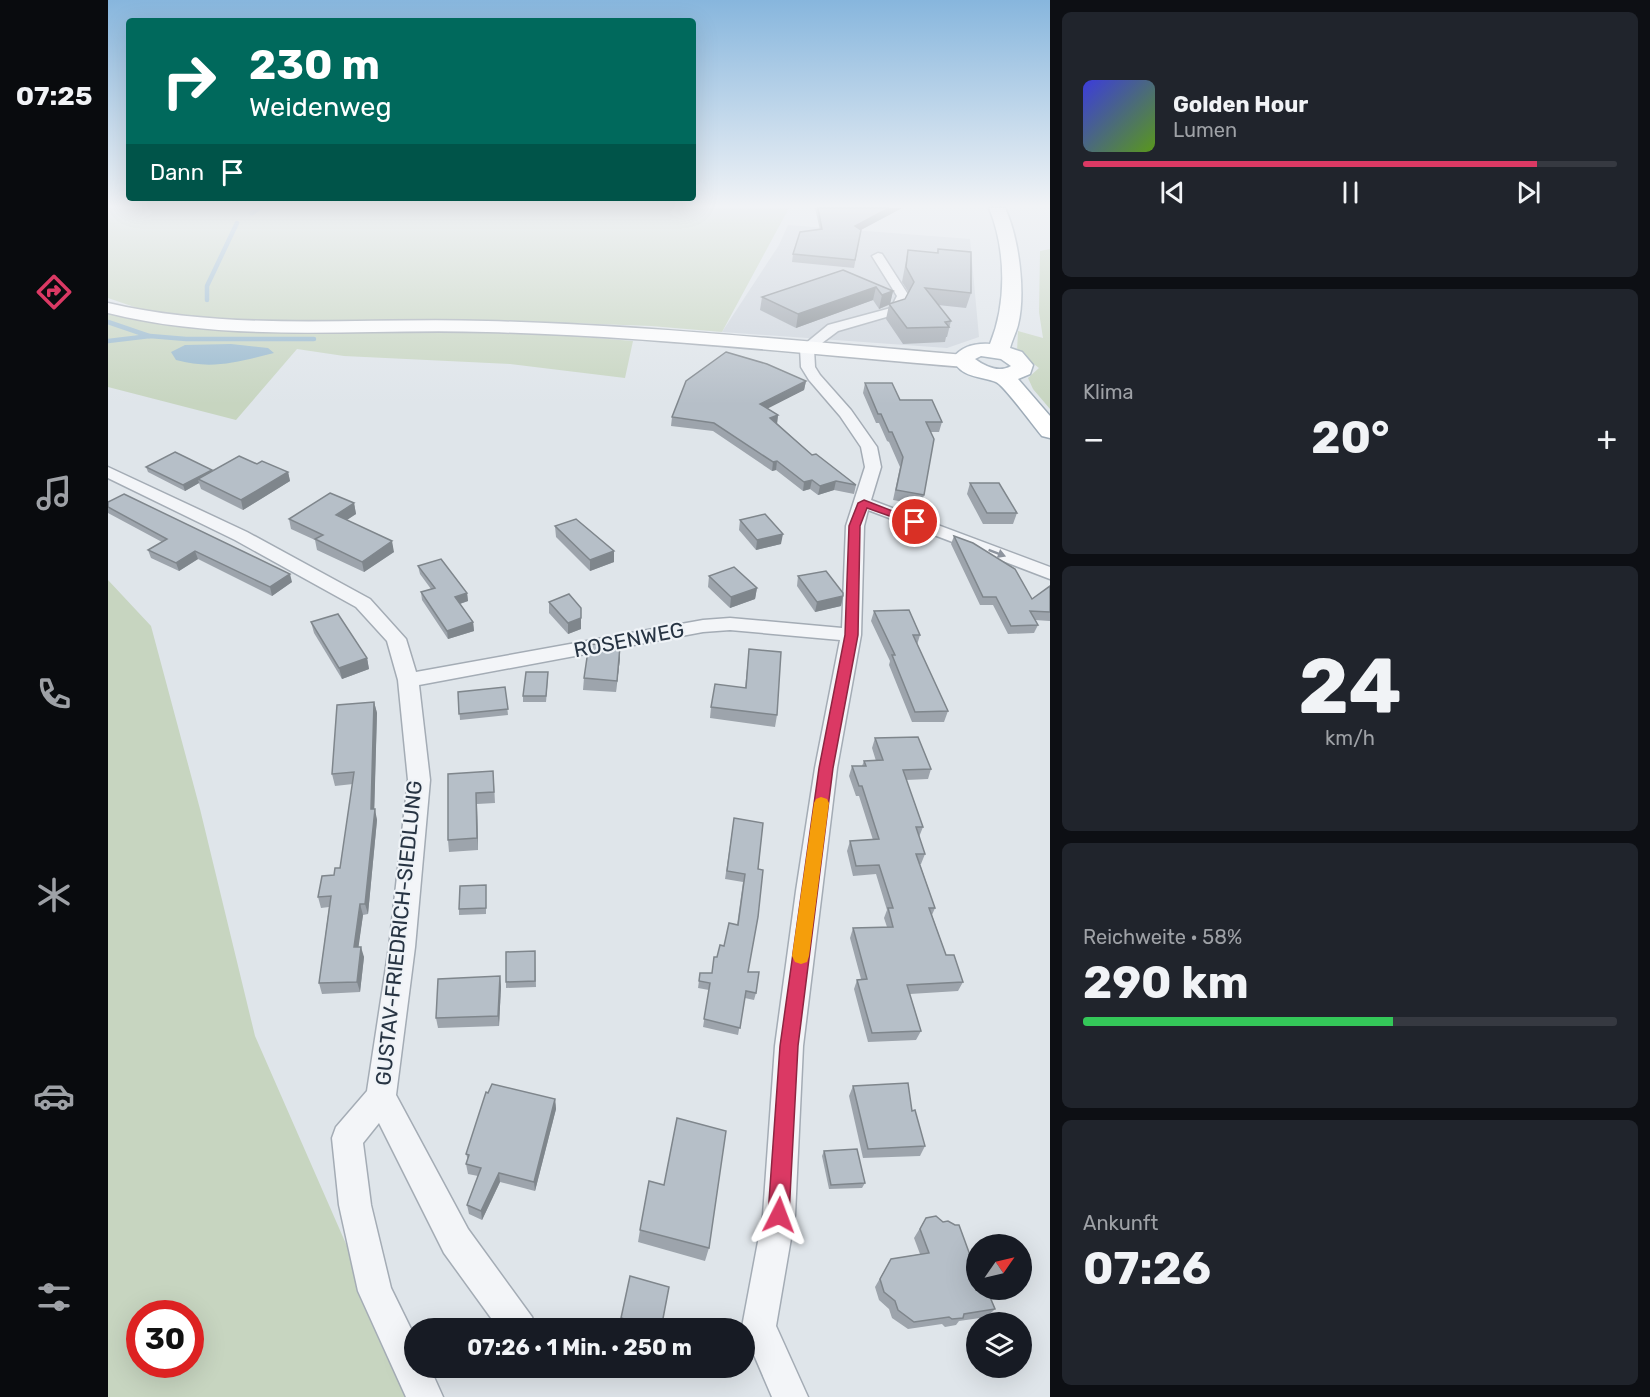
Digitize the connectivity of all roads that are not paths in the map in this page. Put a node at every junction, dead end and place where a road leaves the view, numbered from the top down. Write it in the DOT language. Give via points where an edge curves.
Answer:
graph roads {
  1 [pos="889,273"];
  2 [pos="1009,273"];
  3 [pos="108,308"];
  4 [pos="807,348"];
  5 [pos="998,351"];
  6 [pos="965,361"];
  7 [pos="1003,375"];
  8 [pos="1050,431"];
  9 [pos="108,472"];
  10 [pos="864,503"];
  11 [pos="1050,573"];
  12 [pos="852,635"];
  13 [pos="408,680"];
  14 [pos="381,1096"];
  15 [pos="512,1318"];
  16 [pos="755,1318"];
  17 [pos="755,1334"];
  18 [pos="425,1397"];
  19 [pos="790,1397"];
  1 -- 4 [label="street" via="903,296 896,310 844,324"];
  2 -- 5 [label="main road" via="1008,324"];
  3 -- 4 [label="main road" via="148,318 212,325 573,329"];
  4 -- 6 [label="main road"];
  4 -- 10 [label="street" via="808,367 814,377 869,447 873,466"];
  5 -- 6 [label="main road" via="972,352"];
  5 -- 7 [label="main road" via="1015,357 1022,365 1018,372"];
  6 -- 7 [label="main road" via="976,370"];
  7 -- 8 [label="main road"];
  9 -- 13 [label="street, GUSTAV-FRIEDRICH-SIEDLUNG" via="241,536 363,603 396,639"];
  10 -- 11 [label="street, one-way"];
  10 -- 12 [label="street" via="855,526"];
  12 -- 13 [label="street, ROSENWEG" via="730,624 703,626"];
  12 -- 16 [label="street" via="826,768 789,1046 779,1215"];
  13 -- 14 [label="street, GUSTAV-FRIEDRICH-SIEDLUNG" via="418,780 402,947"];
  14 -- 15 [label="street, GUSTAV-FRIEDRICH-SIEDLUNG" via="456,1241"];
  14 -- 18 [label="street, GUSTAV-FRIEDRICH-SIEDLUNG" via="347,1138 355,1205 375,1292"];
  17 -- 19 [label="street"];
}
